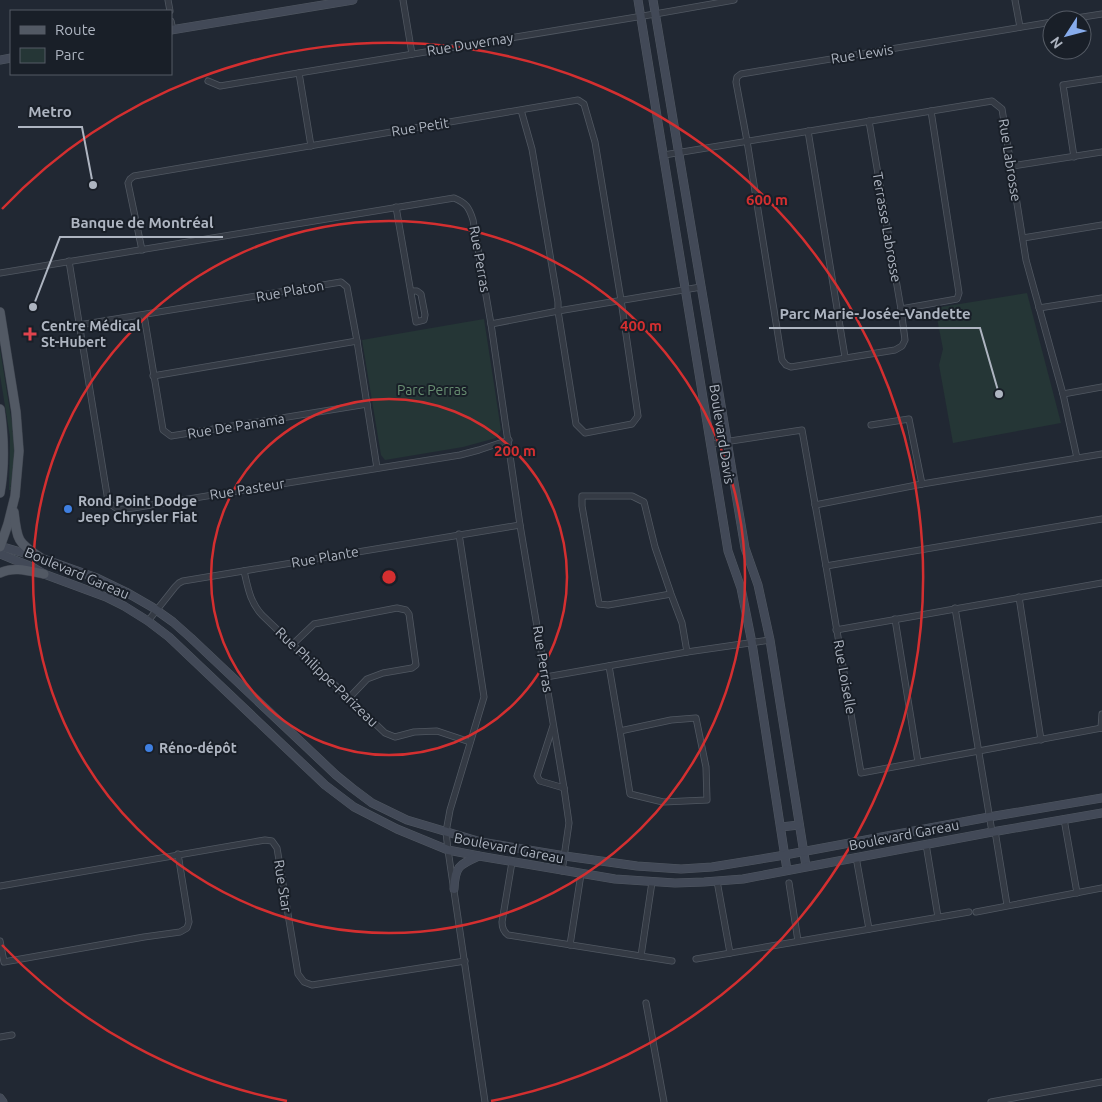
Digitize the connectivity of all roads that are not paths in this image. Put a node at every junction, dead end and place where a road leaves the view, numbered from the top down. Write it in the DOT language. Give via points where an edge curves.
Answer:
graph roads {
  1 [pos="353,0"];
  2 [pos="403,0"];
  3 [pos="638,0"];
  4 [pos="653,0"];
  5 [pos="734,0"];
  6 [pos="1015,0"];
  7 [pos="655,14"];
  8 [pos="641,16"];
  9 [pos="1042,24"];
  10 [pos="1020,28"];
  11 [pos="172,30"];
  12 [pos="412,54"];
  13 [pos="298,73"];
  14 [pos="1102,78"];
  15 [pos="208,81"];
  16 [pos="521,110"];
  17 [pos="931,111"];
  18 [pos="869,121"];
  19 [pos="808,131"];
  20 [pos="747,141"];
  21 [pos="311,146"];
  22 [pos="679,152"];
  23 [pos="1102,152"];
  24 [pos="664,154"];
  25 [pos="1074,157"];
  26 [pos="1012,166"];
  27 [pos="396,207"];
  28 [pos="1102,225"];
  29 [pos="1023,238"];
  30 [pos="142,250"];
  31 [pos="69,261"];
  32 [pos="0,273"];
  33 [pos="701,287"];
  34 [pos="686,290"];
  35 [pos="412,291"];
  36 [pos="1102,298"];
  37 [pos="621,300"];
  38 [pos="901,308"];
  39 [pos="1039,308"];
  40 [pos="558,311"];
  41 [pos="0,312"];
  42 [pos="144,315"];
  43 [pos="491,324"];
  44 [pos="79,325"];
  45 [pos="357,341"];
  46 [pos="845,357"];
  47 [pos="153,376"];
  48 [pos="1102,387"];
  49 [pos="1063,394"];
  50 [pos="367,404"];
  51 [pos="0,409"];
  52 [pos="871,425"];
  53 [pos="509,440"];
  54 [pos="726,441"];
  55 [pos="711,444"];
  56 [pos="1102,454"];
  57 [pos="1077,458"];
  58 [pos="377,468"];
  59 [pos="922,484"];
  60 [pos="0,493"];
  61 [pos="815,505"];
  62 [pos="13,507"];
  63 [pos="1102,519"];
  64 [pos="520,525"];
  65 [pos="459,534"];
  66 [pos="0,547"];
  67 [pos="0,554"];
  68 [pos="41,558"];
  69 [pos="826,566"];
  70 [pos="244,571"];
  71 [pos="0,573"];
  72 [pos="44,574"];
  73 [pos="1102,583"];
  74 [pos="671,594"];
  75 [pos="1019,597"];
  76 [pos="955,608"];
  77 [pos="157,610"];
  78 [pos="895,619"];
  79 [pos="148,621"];
  80 [pos="836,630"];
  81 [pos="770,640"];
  82 [pos="752,643"];
  83 [pos="292,644"];
  84 [pos="687,652"];
  85 [pos="609,666"];
  86 [pos="546,677"];
  87 [pos="348,698"];
  88 [pos="1102,714"];
  89 [pos="554,724"];
  90 [pos="1102,728"];
  91 [pos="620,731"];
  92 [pos="1040,740"];
  93 [pos="470,742"];
  94 [pos="979,752"];
  95 [pos="918,762"];
  96 [pos="564,788"];
  97 [pos="1102,798"];
  98 [pos="1102,813"];
  99 [pos="989,817"];
  100 [pos="1064,819"];
  101 [pos="799,825"];
  102 [pos="781,827"];
  103 [pos="993,831"];
  104 [pos="446,832"];
  105 [pos="926,844"];
  106 [pos="448,850"];
  107 [pos="804,852"];
  108 [pos="178,854"];
  109 [pos="785,855"];
  110 [pos="479,856"];
  111 [pos="565,856"];
  112 [pos="856,857"];
  113 [pos="512,862"];
  114 [pos="806,866"];
  115 [pos="787,870"];
  116 [pos="562,871"];
  117 [pos="582,874"];
  118 [pos="717,881"];
  119 [pos="652,882"];
  120 [pos="789,883"];
  121 [pos="0,886"];
  122 [pos="1102,888"];
  123 [pos="454,889"];
  124 [pos="1077,893"];
  125 [pos="1007,905"];
  126 [pos="938,917"];
  127 [pos="869,929"];
  128 [pos="0,940"];
  129 [pos="798,941"];
  130 [pos="570,945"];
  131 [pos="730,953"];
  132 [pos="641,956"];
  133 [pos="696,959"];
  134 [pos="465,961"];
  135 [pos="672,961"];
  136 [pos="646,1003"];
  137 [pos="12,1035"];
  138 [pos="0,1037"];
  139 [pos="1102,1082"];
  140 [pos="0,1098"];
  141 [pos="3,1102"];
  142 [pos="483,1102"];
  143 [pos="664,1102"];
  144 [pos="990,1102"];
  1 -- 11 [label="street"];
  2 -- 12 [label="street"];
  3 -- 8 [label="street, Boulevard Davis"];
  4 -- 7 [label="street, Boulevard Davis"];
  5 -- 7 [label="street, Rue Duvernay"];
  6 -- 10 [label="street"];
  7 -- 8 [label="street, Rue Duvernay"];
  7 -- 22 [label="street, Boulevard Davis"];
  8 -- 12 [label="street, Rue Duvernay"];
  8 -- 24 [label="street, Boulevard Davis"];
  9 -- 10 [label="street, Rue Lewis"];
  10 -- 20 [label="street, Rue Lewis" via="741,74 736,82"];
  12 -- 13 [label="street, Rue Duvernay"];
  13 -- 15 [label="street, Rue Duvernay" via="220,86"];
  13 -- 21 [label="street"];
  14 -- 25 [label="street" via="1064,85"];
  16 -- 21 [label="street, Rue Petit"];
  16 -- 37 [label="street, Rue Petit" via="578,100 584,104 595,142"];
  16 -- 40 [label="street" via="532,149"];
  17 -- 18 [label="street, Rue Labrosse"];
  17 -- 26 [label="street, Rue Labrosse" via="992,101 1002,109"];
  17 -- 38 [label="street" via="960,293 957,299"];
  18 -- 19 [label="street, Rue Labrosse"];
  18 -- 38 [label="street, Terrasse Labrosse"];
  19 -- 20 [label="street, Rue Labrosse"];
  19 -- 46 [label="street"];
  20 -- 22 [label="street, Rue Labrosse"];
  20 -- 46 [label="street, Terrasse Labrosse" via="782,360 790,367"];
  21 -- 30 [label="street, Rue Petit" via="134,176 128,183"];
  22 -- 24 [label="street, Rue Labrosse"];
  22 -- 33 [label="street, Boulevard Davis"];
  23 -- 25 [label="street"];
  24 -- 34 [label="street, Boulevard Davis"];
  25 -- 26 [label="street"];
  26 -- 29 [label="street, Rue Labrosse"];
  27 -- 30 [label="street, Rue Perras"];
  27 -- 35 [label="street"];
  27 -- 43 [label="street, Rue Perras" via="454,198 469,209"];
  28 -- 29 [label="street"];
  29 -- 39 [label="street, Rue Labrosse"];
  30 -- 31 [label="street, Rue Perras"];
  31 -- 32 [label="street, Rue Perras"];
  31 -- 44 [label="street, Rue Pasteur"];
  33 -- 34 [label="street"];
  33 -- 54 [label="street, Boulevard Davis"];
  34 -- 37 [label="street"];
  34 -- 55 [label="street, Boulevard Davis"];
  35 -- 35 [label="street" via="416,322 420,322 425,315 420,294"];
  36 -- 39 [label="street"];
  37 -- 40 [label="street"];
  37 -- 40 [label="street, Rue Petit" via="638,416 632,424 585,433 576,424"];
  38 -- 46 [label="street, Terrasse Labrosse" via="902,346 895,350"];
  39 -- 49 [label="street, Rue Labrosse"];
  40 -- 43 [label="street"];
  41 -- 62 [label="main road" via="19,439"];
  42 -- 44 [label="street, Rue Platon"];
  42 -- 45 [label="street, Rue Platon" via="341,282 347,287"];
  42 -- 47 [label="street, Rue De Panama"];
  43 -- 53 [label="street, Rue Perras"];
  44 -- 58 [label="street, Rue Pasteur" via="108,501 117,509"];
  45 -- 47 [label="street"];
  45 -- 50 [label="street, Rue Platon"];
  47 -- 50 [label="street, Rue De Panama" via="163,430 171,436"];
  48 -- 49 [label="street"];
  49 -- 57 [label="street, Rue Labrosse"];
  50 -- 58 [label="street, Rue Platon"];
  51 -- 60 [label="main road" via="4,446"];
  52 -- 59 [label="street" via="909,419"];
  53 -- 58 [label="street, Rue Pasteur" via="460,455"];
  53 -- 64 [label="street, Rue Perras"];
  54 -- 55 [label="street, Rue Loiselle"];
  54 -- 61 [label="street, Rue Loiselle" via="802,430"];
  54 -- 81 [label="street, Boulevard Davis" via="745,548 758,585"];
  55 -- 82 [label="street, Boulevard Davis" via="728,551 741,588"];
  56 -- 57 [label="street"];
  57 -- 59 [label="street"];
  59 -- 61 [label="street"];
  61 -- 69 [label="street, Rue Loiselle"];
  62 -- 66 [label="main road"];
  62 -- 68 [label="main road" via="19,539"];
  63 -- 69 [label="street"];
  64 -- 65 [label="street, Rue Plante"];
  64 -- 86 [label="street, Rue Perras"];
  65 -- 70 [label="street, Rue Plante"];
  65 -- 93 [label="street" via="484,697"];
  66 -- 68 [label="street, Boulevard Gareau"];
  67 -- 72 [label="street, Boulevard Gareau"];
  68 -- 77 [label="street, Boulevard Gareau" via="114,585"];
  69 -- 80 [label="street, Rue Loiselle"];
  70 -- 77 [label="street, Rue Plante" via="183,581"];
  70 -- 83 [label="street, Rue Philippe-Parizeau" via="255,607"];
  71 -- 72 [label="main road" via="14,570"];
  72 -- 79 [label="street, Boulevard Gareau" via="106,597"];
  73 -- 75 [label="street"];
  74 -- 74 [label="street" via="654,547 644,502 632,496 582,496 599,604"];
  74 -- 84 [label="street" via="682,622"];
  75 -- 76 [label="street"];
  75 -- 92 [label="street"];
  76 -- 78 [label="street"];
  76 -- 94 [label="street"];
  77 -- 79 [label="street, Rue Plante"];
  77 -- 104 [label="street, Boulevard Gareau" via="352,788 372,803 407,820"];
  78 -- 80 [label="street"];
  78 -- 95 [label="street"];
  79 -- 106 [label="street, Boulevard Gareau" via="347,802 397,829"];
  80 -- 95 [label="street, Rue Loiselle" via="861,773"];
  81 -- 82 [label="street"];
  81 -- 101 [label="street, Boulevard Davis"];
  82 -- 84 [label="street"];
  82 -- 102 [label="street, Boulevard Davis"];
  83 -- 87 [label="street, Rue Philippe-Parizeau"];
  83 -- 87 [label="street" via="314,624 397,608 406,610 416,665 383,672 368,679"];
  84 -- 85 [label="street"];
  85 -- 86 [label="street"];
  85 -- 91 [label="street"];
  86 -- 89 [label="street, Rue Perras"];
  87 -- 93 [label="street, Rue Philippe-Parizeau" via="385,733 395,737 437,731"];
  88 -- 90 [label="street"];
  89 -- 96 [label="street, Rue Perras"];
  89 -- 96 [label="street, Rue Perras" via="537,776 540,781"];
  90 -- 92 [label="street, Rue Loiselle"];
  91 -- 91 [label="street" via="630,794 663,802 707,800 706,767 696,718"];
  92 -- 94 [label="street, Rue Loiselle"];
  93 -- 104 [label="street"];
  94 -- 95 [label="street, Rue Loiselle"];
  94 -- 99 [label="street"];
  96 -- 111 [label="street, Rue Perras" via="569,823"];
  97 -- 99 [label="street, Boulevard Gareau"];
  98 -- 100 [label="street, Boulevard Gareau"];
  99 -- 103 [label="street"];
  99 -- 107 [label="street, Boulevard Gareau"];
  100 -- 103 [label="street, Boulevard Gareau"];
  100 -- 124 [label="street"];
  101 -- 102 [label="street"];
  101 -- 107 [label="street, Boulevard Davis"];
  102 -- 109 [label="street, Boulevard Davis"];
  103 -- 105 [label="street, Boulevard Gareau"];
  103 -- 125 [label="street"];
  104 -- 106 [label="street"];
  104 -- 111 [label="street, Boulevard Gareau" via="480,842"];
  105 -- 112 [label="street, Boulevard Gareau"];
  105 -- 126 [label="street"];
  106 -- 110 [label="street, Boulevard Gareau"];
  106 -- 123 [label="street"];
  107 -- 109 [label="street, Boulevard Gareau"];
  107 -- 114 [label="street, Boulevard Davis"];
  108 -- 121 [label="street, Rue Star"];
  108 -- 128 [label="street" via="188,922 180,932 4,962"];
  108 -- 134 [label="street, Rue Star" via="272,841 277,848 298,974 304,982 312,985"];
  109 -- 111 [label="street, Boulevard Gareau" via="681,869"];
  109 -- 115 [label="street, Boulevard Davis"];
  110 -- 113 [label="street, Boulevard Gareau"];
  110 -- 123 [label="street" via="457,870"];
  111 -- 116 [label="street, Rue Perras"];
  112 -- 114 [label="street, Boulevard Gareau"];
  112 -- 127 [label="street"];
  113 -- 116 [label="street, Boulevard Gareau"];
  113 -- 130 [label="street" via="503,930 508,935"];
  114 -- 115 [label="street, Boulevard Gareau"];
  115 -- 118 [label="street, Boulevard Gareau"];
  116 -- 117 [label="street, Boulevard Gareau"];
  117 -- 119 [label="street, Boulevard Gareau"];
  117 -- 130 [label="street"];
  118 -- 119 [label="street, Boulevard Gareau"];
  118 -- 131 [label="street"];
  119 -- 132 [label="street"];
  120 -- 129 [label="street"];
  122 -- 124 [label="street"];
  123 -- 134 [label="street"];
  124 -- 125 [label="street"];
  125 -- 126 [label="street"];
  126 -- 127 [label="street"];
  127 -- 129 [label="street"];
  129 -- 131 [label="street"];
  130 -- 132 [label="street"];
  131 -- 133 [label="street"];
  132 -- 135 [label="street"];
  134 -- 142 [label="street"];
  136 -- 143 [label="street"];
  137 -- 138 [label="street"];
  139 -- 144 [label="street"];
  140 -- 141 [label="street"];
}
